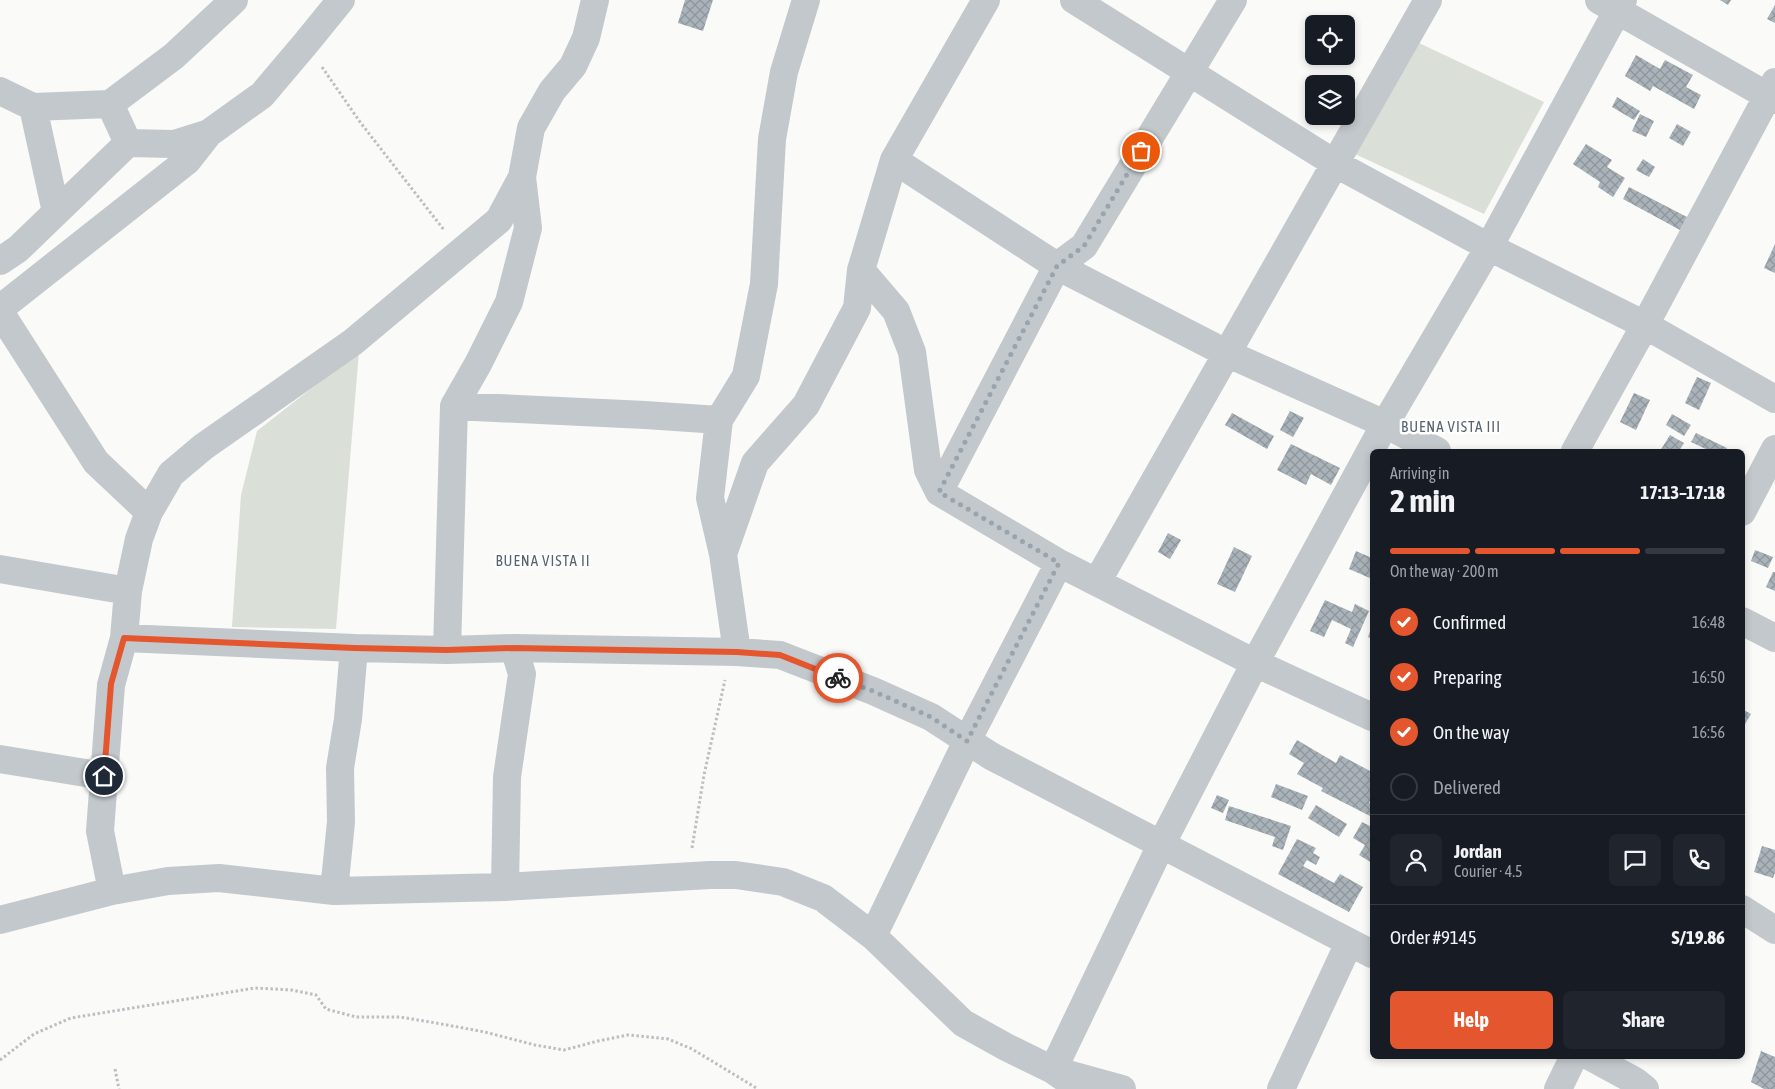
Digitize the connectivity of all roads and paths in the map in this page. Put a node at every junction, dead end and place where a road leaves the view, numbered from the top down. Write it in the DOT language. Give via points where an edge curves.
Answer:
graph roads {
  1 [pos="234,0"];
  2 [pos="341,0"];
  3 [pos="595,0"];
  4 [pos="806,0"];
  5 [pos="986,0"];
  6 [pos="1074,0"];
  7 [pos="1234,0"];
  8 [pos="1428,0"];
  9 [pos="1613,4"];
  10 [pos="306,43"];
  11 [pos="1189,72"];
  12 [pos="0,91"];
  13 [pos="1773,92"];
  14 [pos="110,104"];
  15 [pos="33,107"];
  16 [pos="209,133"];
  17 [pos="128,143"];
  18 [pos="894,160"];
  19 [pos="1336,164"];
  20 [pos="522,177"];
  21 [pos="56,212"];
  22 [pos="1489,247"];
  23 [pos="461,252"];
  24 [pos="0,261"];
  25 [pos="1057,266"];
  26 [pos="861,270"];
  27 [pos="0,307"];
  28 [pos="0,312"];
  29 [pos="1645,326"];
  30 [pos="1226,353"];
  31 [pos="1775,399"];
  32 [pos="454,406"];
  33 [pos="719,420"];
  34 [pos="1385,424"];
  35 [pos="1371,449"];
  36 [pos="1433,449"];
  37 [pos="1576,449"];
  38 [pos="1775,449"];
  39 [pos="1370,452"];
  40 [pos="939,492"];
  41 [pos="1745,506"];
  42 [pos="149,512"];
  43 [pos="723,554"];
  44 [pos="1059,563"];
  45 [pos="0,569"];
  46 [pos="1097,582"];
  47 [pos="128,591"];
  48 [pos="1745,623"];
  49 [pos="124,638"];
  50 [pos="1775,638"];
  51 [pos="354,648"];
  52 [pos="514,648"];
  53 [pos="446,650"];
  54 [pos="737,652"];
  55 [pos="1255,663"];
  56 [pos="1370,716"];
  57 [pos="967,741"];
  58 [pos="0,759"];
  59 [pos="104,776"];
  60 [pos="1161,845"];
  61 [pos="686,877"];
  62 [pos="505,887"];
  63 [pos="112,891"];
  64 [pos="334,891"];
  65 [pos="1745,911"];
  66 [pos="0,920"];
  67 [pos="1775,930"];
  68 [pos="873,936"];
  69 [pos="1360,948"];
  70 [pos="1573,1059"];
  71 [pos="1595,1059"];
  72 [pos="0,1060"];
  73 [pos="116,1069"];
  74 [pos="1053,1070"];
  75 [pos="119,1089"];
  76 [pos="758,1089"];
  77 [pos="1080,1089"];
  78 [pos="1122,1089"];
  79 [pos="1281,1089"];
  80 [pos="1558,1089"];
  81 [pos="1646,1089"];
  1 -- 14 [label="street" via="174,56"];
  2 -- 10 [label="street"];
  3 -- 20 [label="street" via="586,38 574,66 552,91 531,128"];
  4 -- 33 [label="street" via="784,72 772,140 764,284 746,376"];
  5 -- 18 [label="street"];
  6 -- 11 [label="street"];
  7 -- 11 [label="street"];
  8 -- 19 [label="street"];
  9 -- 13 [label="street"];
  9 -- 22 [label="street"];
  10 -- 16 [label="street" via="262,95"];
  10 -- 23 [label="path" via="360,122"];
  11 -- 19 [label="street"];
  11 -- 25 [label="street" via="1084,246"];
  12 -- 15 [label="street"];
  13 -- 29 [label="street"];
  14 -- 15 [label="street"];
  14 -- 17 [label="street"];
  15 -- 21 [label="street"];
  16 -- 17 [label="street" via="174,144"];
  16 -- 27 [label="street" via="187,161"];
  17 -- 21 [label="street"];
  18 -- 25 [label="street"];
  18 -- 26 [label="street"];
  19 -- 22 [label="street"];
  19 -- 30 [label="street"];
  20 -- 23 [label="street" via="499,220"];
  20 -- 32 [label="street" via="528,228 509,302"];
  21 -- 24 [label="street" via="18,249"];
  22 -- 29 [label="street"];
  22 -- 34 [label="street"];
  23 -- 42 [label="street" via="353,342 203,447 171,474"];
  25 -- 30 [label="street"];
  25 -- 40 [label="street"];
  26 -- 40 [label="street" via="896,311 912,352 928,470"];
  26 -- 43 [label="street" via="857,308 806,405 755,463"];
  28 -- 42 [label="street" via="96,462"];
  29 -- 31 [label="street"];
  29 -- 37 [label="street"];
  30 -- 34 [label="street"];
  30 -- 46 [label="street"];
  32 -- 33 [label="street"];
  32 -- 53 [label="street"];
  33 -- 43 [label="street" via="710,498"];
  34 -- 35 [label="street"];
  34 -- 36 [label="street"];
  38 -- 41 [label="street"];
  39 -- 55 [label="street"];
  40 -- 44 [label="street"];
  42 -- 47 [label="street" via="139,539"];
  43 -- 54 [label="street"];
  44 -- 46 [label="street"];
  44 -- 57 [label="street"];
  45 -- 47 [label="street"];
  46 -- 55 [label="street"];
  47 -- 49 [label="street"];
  48 -- 50 [label="street"];
  49 -- 51 [label="street"];
  49 -- 59 [label="street" via="111,684"];
  51 -- 53 [label="street"];
  51 -- 64 [label="street" via="340,768 341,822"];
  52 -- 53 [label="street"];
  52 -- 54 [label="street"];
  52 -- 62 [label="street" via="522,674 507,777"];
  54 -- 57 [label="street" via="780,655 863,687 931,717"];
  54 -- 61 [label="path" via="726,676"];
  55 -- 56 [label="street"];
  55 -- 60 [label="street"];
  57 -- 60 [label="street"];
  57 -- 68 [label="street"];
  58 -- 59 [label="street"];
  59 -- 63 [label="street" via="100,830"];
  60 -- 69 [label="street"];
  60 -- 74 [label="street"];
  61 -- 62 [label="street"];
  61 -- 68 [label="street" via="736,875 783,882 823,898"];
  62 -- 64 [label="street"];
  63 -- 64 [label="street" via="168,881 218,878"];
  63 -- 66 [label="street"];
  65 -- 67 [label="street"];
  68 -- 74 [label="street" via="963,1023"];
  69 -- 79 [label="street"];
  70 -- 80 [label="street"];
  71 -- 81 [label="street"];
  72 -- 76 [label="path" via="34,1034 72,1018 255,988 283,989 316,995 326,1009 356,1017 400,1017 564,1050 628,1035 668,1039 692,1049"];
  73 -- 75 [label="path"];
  74 -- 77 [label="street"];
  74 -- 78 [label="street"];
}
